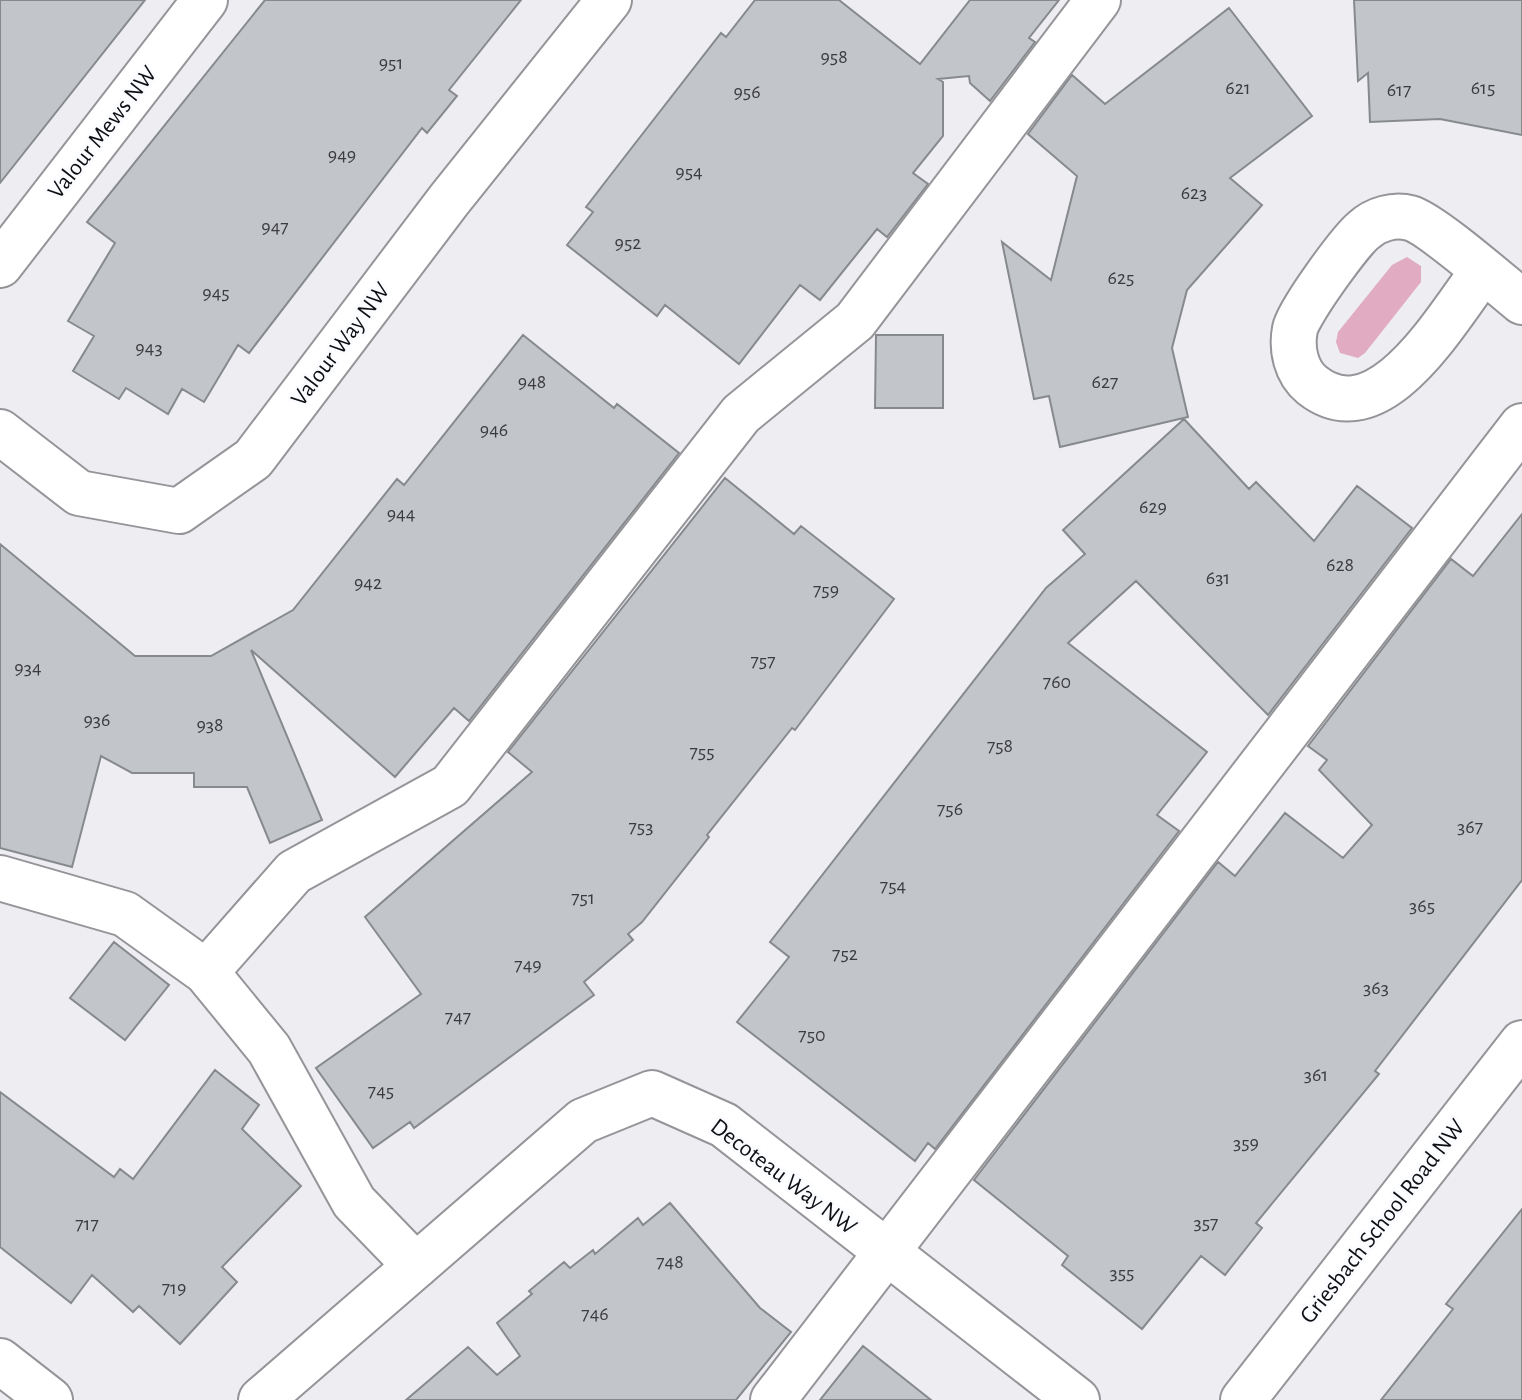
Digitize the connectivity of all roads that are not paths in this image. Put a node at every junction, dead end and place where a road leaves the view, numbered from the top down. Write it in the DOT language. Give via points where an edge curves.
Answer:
graph roads {
  1 [pos="205,0"];
  2 [pos="609,0"];
  3 [pos="1098,0"];
  4 [pos="0,265"];
  5 [pos="1483,271"];
  6 [pos="1522,302"];
  7 [pos="1522,426"];
  8 [pos="0,432"];
  9 [pos="0,878"];
  10 [pos="206,972"];
  11 [pos="1522,1043"];
  12 [pos="887,1254"];
  13 [pos="416,1266"];
  14 [pos="0,1361"];
  15 [pos="50,1400"];
  16 [pos="261,1400"];
  17 [pos="773,1400"];
  18 [pos="1077,1400"];
  19 [pos="1243,1400"];
  1 -- 4 [label="street, Valour Mews NW"];
  2 -- 8 [label="street, Valour Way NW" via="253,459 179,511 79,493"];
  3 -- 10 [label="street" via="855,321 741,414 450,786 294,872"];
  5 -- 5 [label="street" via="1428,343 1381,392 1342,400 1316,388 1297,365 1295,326 1362,231 1377,221 1395,217 1424,224"];
  5 -- 6 [label="street"];
  7 -- 12 [label="street"];
  9 -- 10 [label="street" via="125,914"];
  10 -- 13 [label="street" via="269,1049 354,1202"];
  11 -- 19 [label="street, Griesbach School Road NW"];
  12 -- 13 [label="street, Decoteau Way NW" via="724,1125 652,1093 583,1121"];
  12 -- 17 [label="street"];
  12 -- 18 [label="street, Decoteau Way NW"];
  13 -- 16 [label="street, Decoteau Way NW"];
  14 -- 15 [label="street"];
}
